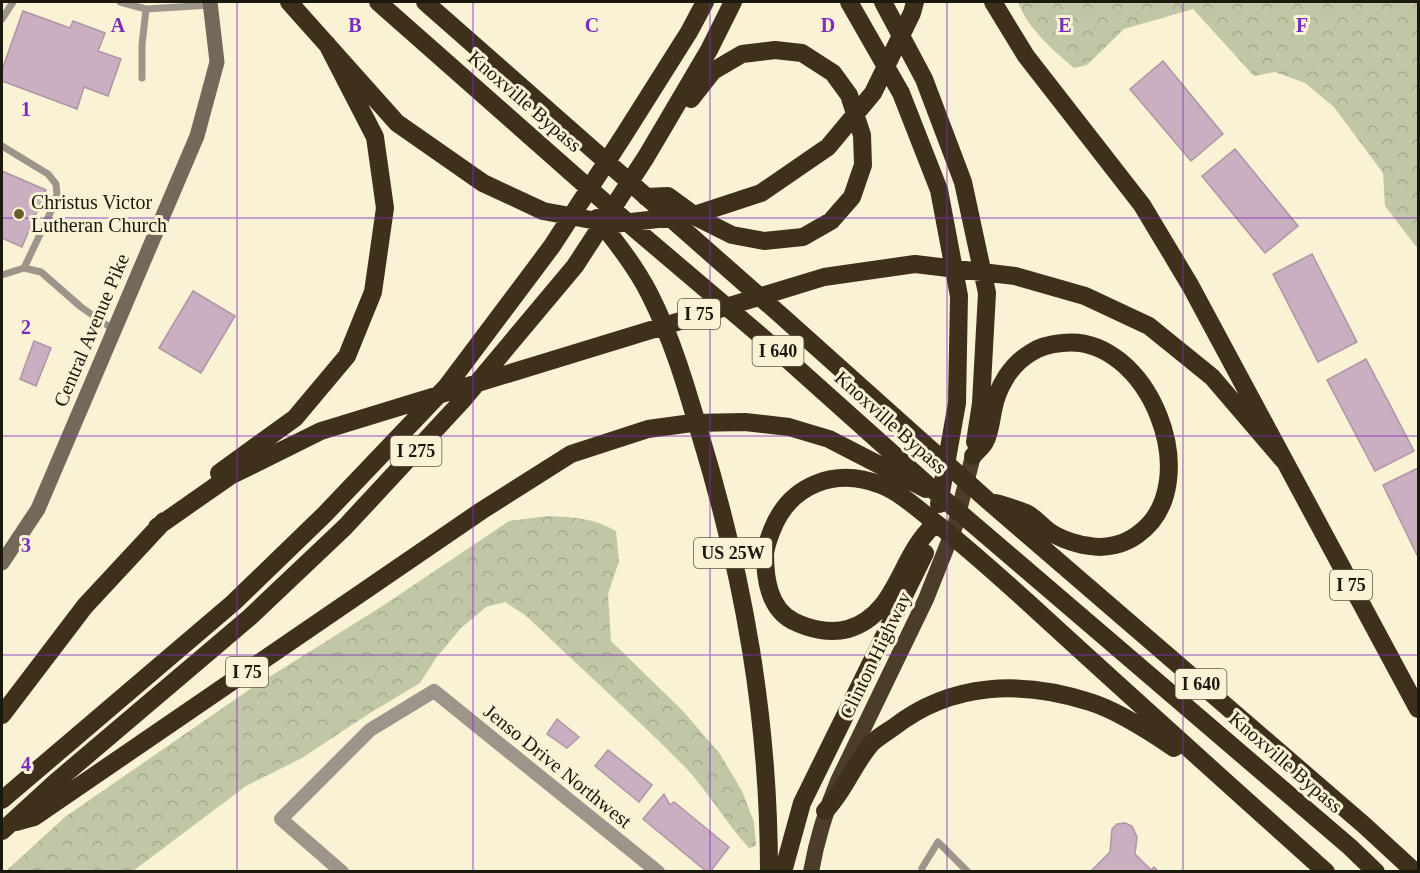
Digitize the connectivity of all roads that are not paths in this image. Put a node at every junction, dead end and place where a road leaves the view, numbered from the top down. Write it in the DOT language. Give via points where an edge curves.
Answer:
graph roads {
  1 [pos="13,2"];
  2 [pos="120,2"];
  3 [pos="289,2"];
  4 [pos="378,2"];
  5 [pos="425,2"];
  6 [pos="705,2"];
  7 [pos="733,2"];
  8 [pos="849,2"];
  9 [pos="884,2"];
  10 [pos="915,2"];
  11 [pos="993,2"];
  12 [pos="210,3"];
  13 [pos="146,9"];
  14 [pos="2,19"];
  15 [pos="327,44"];
  16 [pos="142,78"];
  17 [pos="2,146"];
  18 [pos="646,156"];
  19 [pos="563,165"];
  20 [pos="646,197"];
  21 [pos="24,268"];
  22 [pos="2,275"];
  23 [pos="114,330"];
  24 [pos="974,456"];
  25 [pos="1284,461"];
  26 [pos="918,481"];
  27 [pos="986,499"];
  28 [pos="933,526"];
  29 [pos="157,527"];
  30 [pos="2,563"];
  31 [pos="1419,710"];
  32 [pos="2,715"];
  33 [pos="1228,785"];
  34 [pos="2,800"];
  35 [pos="825,811"];
  36 [pos="5,827"];
  37 [pos="342,872"];
  38 [pos="658,872"];
  39 [pos="769,872"];
  40 [pos="783,872"];
  41 [pos="811,872"];
  42 [pos="922,872"];
  43 [pos="968,872"];
  44 [pos="1326,872"];
  45 [pos="1376,872"];
  46 [pos="1415,872"];
  1 -- 14 [label="lane"];
  2 -- 13 [label="lane"];
  3 -- 15 [label="highway"];
  4 -- 19 [label="highway, Knoxville Bypass / I 640"];
  5 -- 20 [label="highway, Knoxville Bypass / I 640"];
  6 -- 34 [label="highway, I 275" via="552,246 447,386 325,514 233,603"];
  7 -- 18 [label="highway, I 275"];
  8 -- 28 [label="highway" via="901,93 939,190 959,296 957,403"];
  9 -- 24 [label="highway" via="924,79 963,182 987,293"];
  10 -- 15 [label="highway" via="873,93 828,147 761,193 694,215 614,224 543,211 483,183 397,123"];
  11 -- 25 [label="highway" via="1026,56 1142,205 1222,342"];
  12 -- 13 [label="lane"];
  12 -- 23 [label="main road, Central Avenue Pike" via="217,62 197,136"];
  13 -- 16 [label="lane"];
  15 -- 29 [label="highway" via="375,137 385,208 373,292 347,357 295,418 225,468"];
  17 -- 21 [label="lane" via="48,174 56,184 53,207"];
  18 -- 20 [label="highway" via="713,71 742,54 775,50 802,53 833,73 849,95 862,135 863,165 852,197 831,221 803,237 764,241 732,235 698,218 668,196"];
  18 -- 36 [label="highway, I 275" via="574,266 462,401 345,527 250,617"];
  19 -- 26 [label="highway, Knoxville Bypass / I 640" via="768,342"];
  19 -- 39 [label="highway, US 25W" via="649,292 678,361 724,512 746,609 763,730"];
  20 -- 27 [label="highway, Knoxville Bypass / I 640"];
  21 -- 22 [label="lane"];
  21 -- 23 [label="lane" via="41,272"];
  23 -- 30 [label="main road, Central Avenue Pike" via="38,509"];
  24 -- 27 [label="highway" via="986,440 994,402 1019,361 1034,350 1069,342 1104,350 1136,377 1159,416 1166,439 1168,485 1163,502 1146,529 1130,540 1090,546 1054,535 1027,513"];
  24 -- 35 [label="highway, Clinton Highway" via="956,526 926,599"];
  25 -- 29 [label="highway, I 75" via="1212,378 1149,326 1085,296 1015,276 915,264 824,277 321,431 230,477"];
  25 -- 31 [label="highway, I 75"];
  26 -- 36 [label="highway, I 75" via="829,440 789,427 745,422 648,429 571,454 34,817"];
  26 -- 45 [label="highway, Knoxville Bypass / I 640" via="977,526"];
  27 -- 46 [label="highway, Knoxville Bypass / I 640"];
  28 -- 33 [label="highway" via="921,537 885,604 873,618 858,626 837,632 802,625 785,616 772,598 765,578 766,546 778,514 801,490 831,478 859,478 883,485 973,552"];
  28 -- 40 [label="highway" via="909,587 802,803"];
  29 -- 32 [label="highway, I 75" via="85,606"];
  33 -- 35 [label="highway" via="1148,730 1092,702 1040,690 994,688 958,693 914,711 873,743"];
  33 -- 44 [label="highway"];
  35 -- 41 [label="highway, Clinton Highway"];
  37 -- 38 [label="street, Jenso Drive Northwest" via="280,819 370,730 434,691"];
  42 -- 43 [label="lane" via="938,842"];
}
